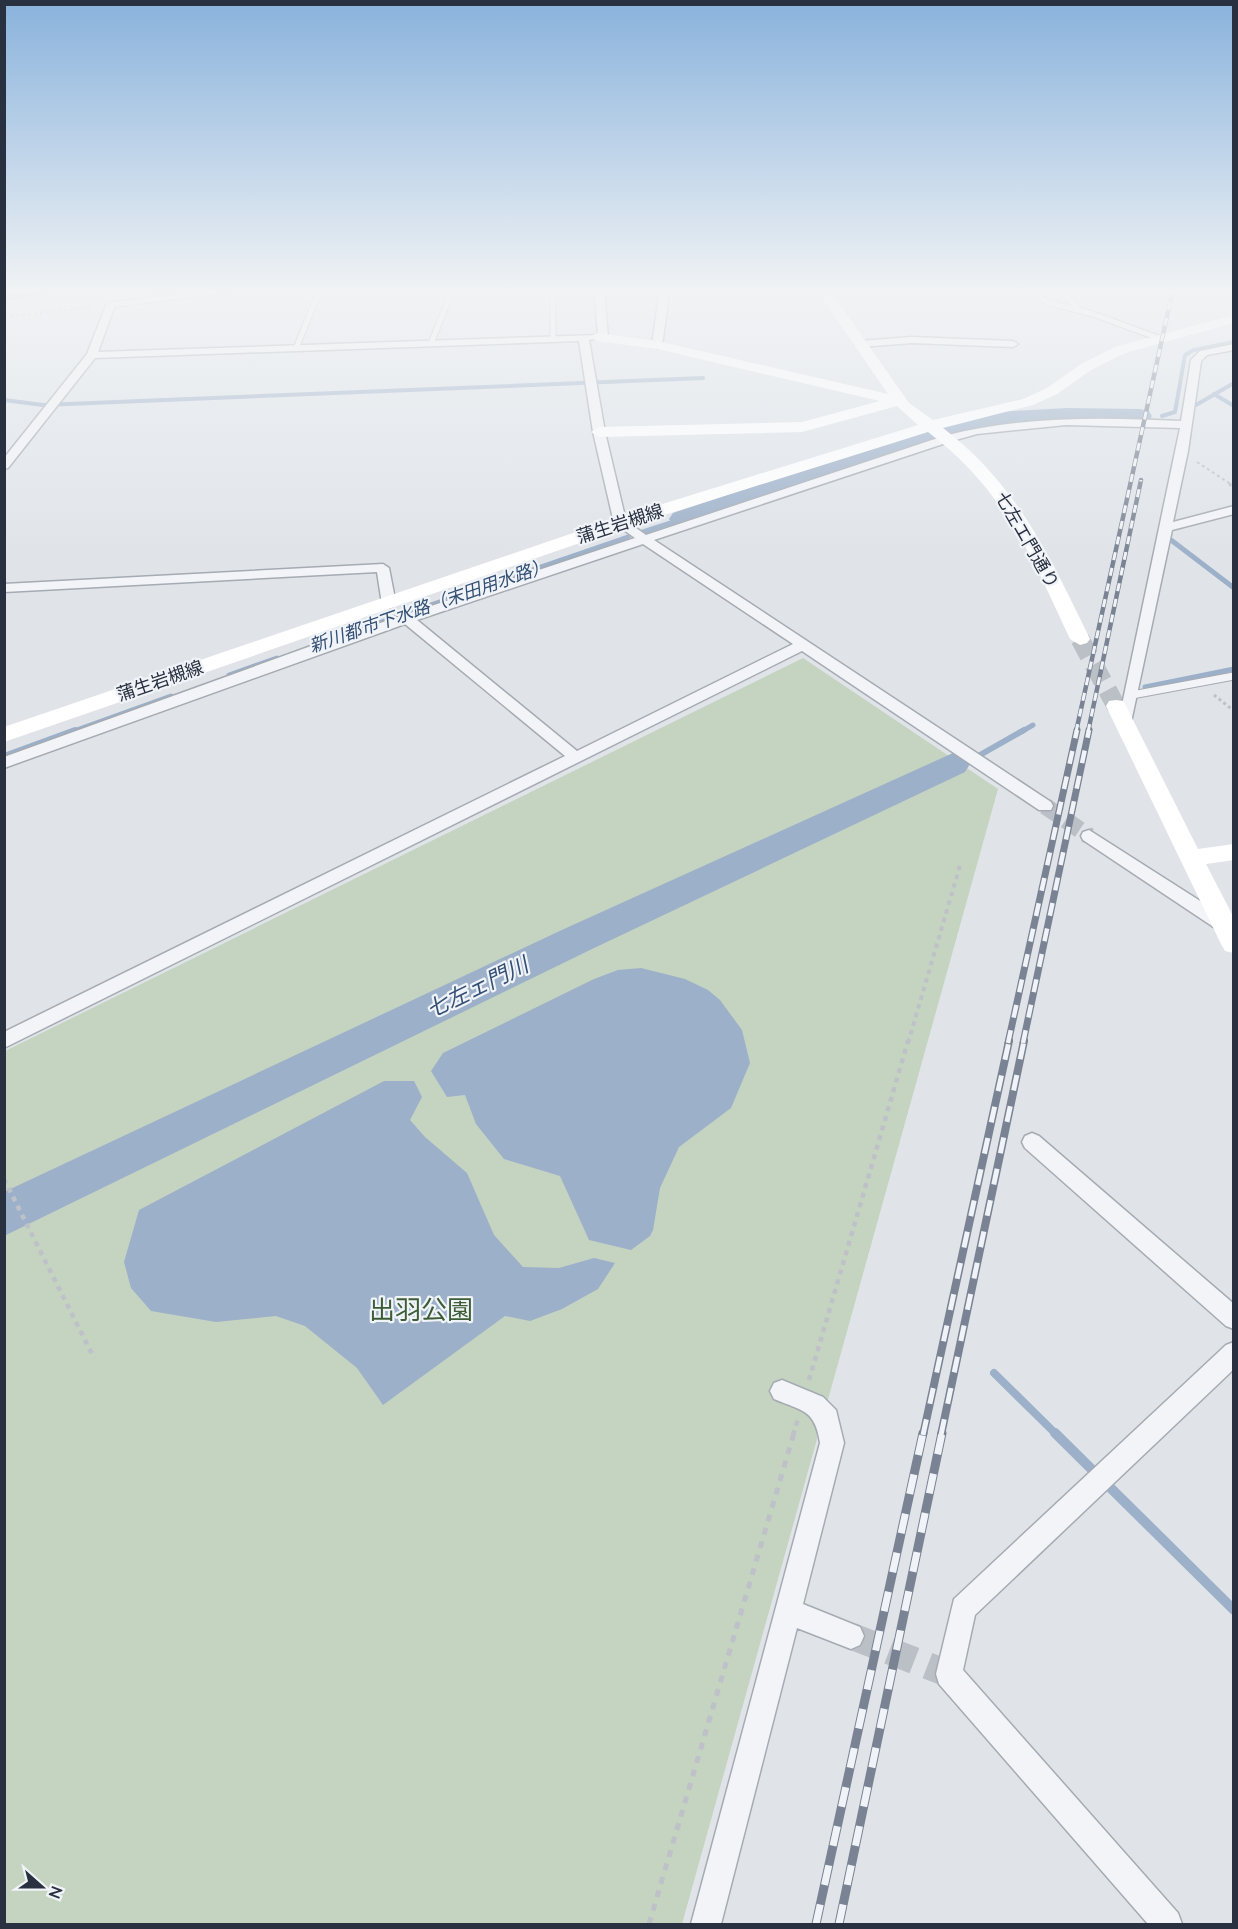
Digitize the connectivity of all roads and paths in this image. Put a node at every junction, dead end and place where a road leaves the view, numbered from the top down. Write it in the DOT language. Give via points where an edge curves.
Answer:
graph roads {
  1 [pos="72,379"];
  2 [pos="596,379"];
  3 [pos="804,379"];
  4 [pos="884,379"];
  5 [pos="1071,379"];
  6 [pos="1194,379"];
  7 [pos="899,401"];
  8 [pos="1186,425"];
  9 [pos="930,426"];
  10 [pos="599,432"];
  11 [pos="948,438"];
  12 [pos="1182,451"];
  13 [pos="7,460"];
  14 [pos="1233,487"];
  15 [pos="1233,510"];
  16 [pos="620,523"];
  17 [pos="1166,528"];
  18 [pos="641,539"];
  19 [pos="4,588"];
  20 [pos="389,604"];
  21 [pos="407,620"];
  22 [pos="1080,639"];
  23 [pos="802,645"];
  24 [pos="1233,676"];
  25 [pos="1199,682"];
  26 [pos="1124,709"];
  27 [pos="1233,711"];
  28 [pos="4,735"];
  29 [pos="576,758"];
  30 [pos="4,763"];
  31 [pos="1045,806"];
  32 [pos="1089,836"];
  33 [pos="1233,852"];
  34 [pos="1190,858"];
  35 [pos="1229,934"];
  36 [pos="4,1041"];
  37 [pos="1032,1142"];
  38 [pos="4,1179"];
  39 [pos="1233,1318"];
  40 [pos="1233,1353"];
  41 [pos="94,1358"];
  42 [pos="782,1391"];
  43 [pos="788,1612"];
  44 [pos="851,1636"];
  45 [pos="706,1924"];
  46 [pos="1167,1924"];
  1 -- 13 [label="street"];
  2 -- 10 [label="street"];
  3 -- 7 [label="street"];
  4 -- 7 [label="street, 七左エ門通り"];
  5 -- 9 [label="street, 蒲生岩槻線" via="1028,402"];
  6 -- 8 [label="street"];
  7 -- 9 [label="street, 七左エ門通り"];
  7 -- 10 [label="street" via="802,427"];
  8 -- 11 [label="street" via="1084,420 1007,425"];
  8 -- 12 [label="street"];
  9 -- 11 [label="street, 七左エ門通り"];
  9 -- 16 [label="street, 蒲生岩槻線"];
  10 -- 16 [label="street"];
  11 -- 18 [label="street"];
  11 -- 22 [label="street, 七左エ門通り" via="985,472 1018,517"];
  12 -- 14 [label="path"];
  12 -- 17 [label="street"];
  15 -- 17 [label="street"];
  16 -- 18 [label="street"];
  16 -- 20 [label="street, 蒲生岩槻線"];
  17 -- 26 [label="street"];
  18 -- 21 [label="street"];
  18 -- 23 [label="street"];
  19 -- 20 [label="street" via="383,568"];
  20 -- 28 [label="street, 蒲生岩槻線"];
  21 -- 29 [label="street"];
  21 -- 30 [label="street"];
  23 -- 29 [label="street"];
  23 -- 31 [label="street"];
  24 -- 25 [label="lane"];
  25 -- 26 [label="lane"];
  25 -- 27 [label="path"];
  26 -- 34 [label="street"];
  29 -- 36 [label="street"];
  32 -- 35 [label="street"];
  33 -- 34 [label="street"];
  34 -- 35 [label="street"];
  37 -- 39 [label="street"];
  38 -- 41 [label="path"];
  40 -- 46 [label="street" via="963,1608 949,1674"];
  42 -- 43 [label="street" via="815,1406 828,1418 832,1443"];
  43 -- 44 [label="street"];
  43 -- 45 [label="street"];
}
